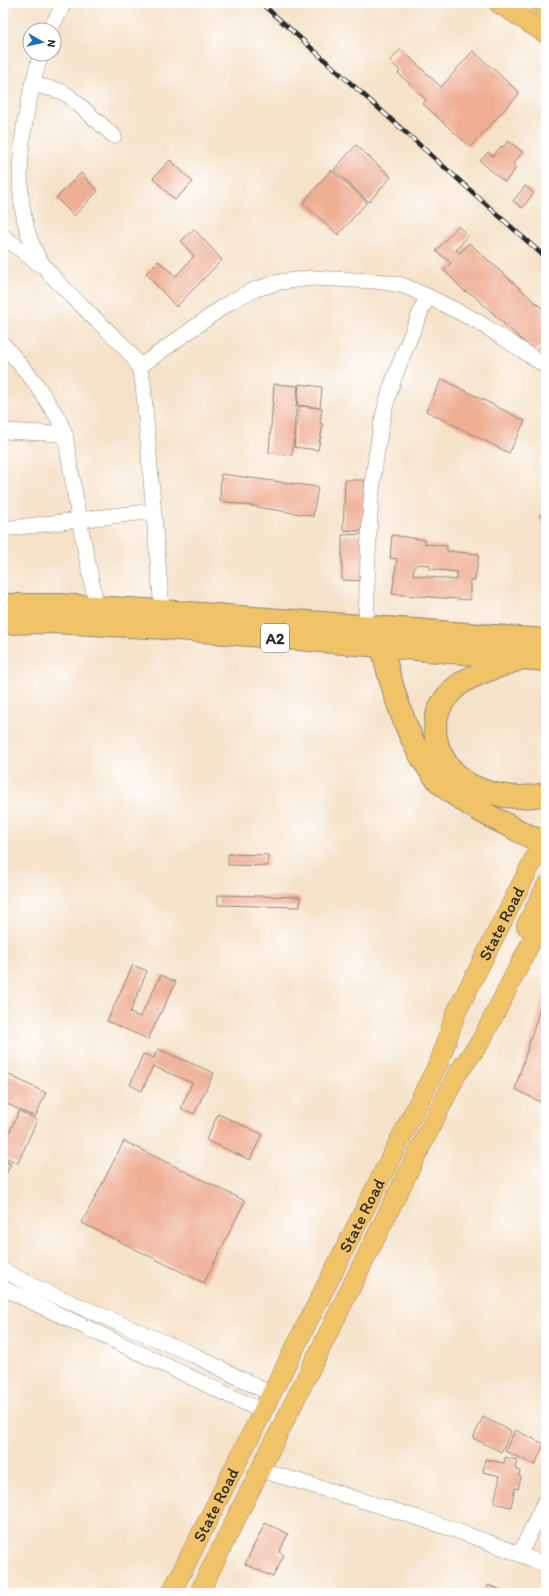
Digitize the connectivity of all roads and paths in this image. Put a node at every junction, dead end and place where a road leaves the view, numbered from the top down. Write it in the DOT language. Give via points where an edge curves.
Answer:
graph roads {
  1 [pos="64,3"];
  2 [pos="498,3"];
  3 [pos="537,3"];
  4 [pos="546,9"];
  5 [pos="54,22"];
  6 [pos="546,34"];
  7 [pos="39,62"];
  8 [pos="32,84"];
  9 [pos="114,136"];
  10 [pos="3,236"];
  11 [pos="53,276"];
  12 [pos="427,296"];
  13 [pos="3,344"];
  14 [pos="8,357"];
  15 [pos="546,366"];
  16 [pos="139,367"];
  17 [pos="3,431"];
  18 [pos="65,434"];
  19 [pos="154,511"];
  20 [pos="79,519"];
  21 [pos="3,529"];
  22 [pos="3,605"];
  23 [pos="97,608"];
  24 [pos="162,612"];
  25 [pos="3,623"];
  26 [pos="366,628"];
  27 [pos="546,640"];
  28 [pos="382,647"];
  29 [pos="524,657"];
  30 [pos="546,660"];
  31 [pos="546,794"];
  32 [pos="545,848"];
  33 [pos="540,899"];
  34 [pos="440,1060"];
  35 [pos="3,1270"];
  36 [pos="3,1288"];
  37 [pos="271,1394"];
  38 [pos="262,1411"];
  39 [pos="261,1470"];
  40 [pos="546,1499"];
  41 [pos="520,1554"];
  42 [pos="546,1565"];
  43 [pos="171,1593"];
  44 [pos="199,1593"];
  1 -- 5 [label="street"];
  2 -- 6 [label="main road"];
  3 -- 4 [label="main road"];
  7 -- 8 [label="street"];
  8 -- 9 [label="street" via="69,96"];
  8 -- 11 [label="street" via="23,135 20,175 24,221 36,254"];
  10 -- 11 [label="street"];
  11 -- 16 [label="street" via="128,352"];
  12 -- 15 [label="street" via="477,321"];
  12 -- 16 [label="street" via="402,285 375,281 312,278 280,282 253,290 230,302"];
  12 -- 26 [label="street" via="402,356 386,404 374,469 369,526"];
  13 -- 14 [label="street"];
  14 -- 18 [label="street" via="34,381 58,418"];
  16 -- 19 [label="street"];
  17 -- 18 [label="street"];
  18 -- 20 [label="street"];
  19 -- 20 [label="street"];
  19 -- 24 [label="street"];
  20 -- 21 [label="street"];
  20 -- 23 [label="street"];
  22 -- 23 [label="highway, A2"];
  23 -- 24 [label="highway, A2"];
  24 -- 26 [label="highway, A2"];
  25 -- 28 [label="highway, A2" via="53,622 167,628"];
  26 -- 27 [label="highway, A2"];
  28 -- 29 [label="highway, A2"];
  28 -- 32 [label="highway" via="405,725 428,768 446,788 478,811"];
  29 -- 30 [label="highway, A2"];
  29 -- 31 [label="highway" via="464,681 453,689 445,699 435,723 437,746 441,756 459,777 471,786 517,798"];
  32 -- 33 [label="main road"];
  32 -- 34 [label="main road, State Road" via="456,1013"];
  33 -- 34 [label="main road"];
  33 -- 39 [label="main road, State Road" via="481,1041 457,1074"];
  34 -- 37 [label="main road, State Road"];
  35 -- 37 [label="street" via="37,1288 194,1355"];
  36 -- 38 [label="street"];
  37 -- 38 [label="main road, State Road"];
  38 -- 43 [label="main road, State Road"];
  39 -- 41 [label="street" via="405,1514"];
  39 -- 44 [label="main road, State Road"];
  40 -- 41 [label="street"];
  41 -- 42 [label="street"];
}
